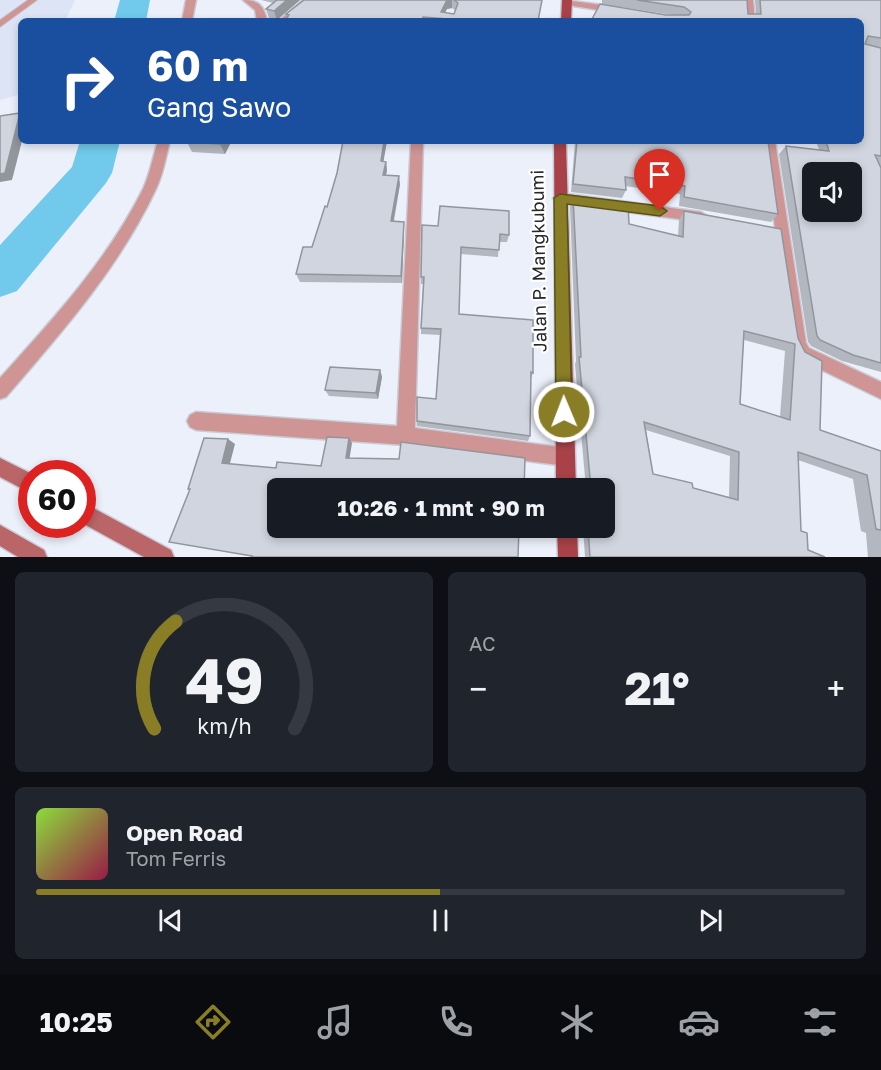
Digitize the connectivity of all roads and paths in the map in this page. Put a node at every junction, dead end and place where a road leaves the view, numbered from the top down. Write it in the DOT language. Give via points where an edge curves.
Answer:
graph roads {
  1 [pos="33,0"];
  2 [pos="192,0"];
  3 [pos="248,0"];
  4 [pos="309,0"];
  5 [pos="748,0"];
  6 [pos="567,1"];
  7 [pos="624,11"];
  8 [pos="189,18"];
  9 [pos="262,18"];
  10 [pos="288,18"];
  11 [pos="566,18"];
  12 [pos="750,18"];
  13 [pos="0,24"];
  14 [pos="163,144"];
  15 [pos="417,144"];
  16 [pos="561,144"];
  17 [pos="769,144"];
  18 [pos="560,198"];
  19 [pos="715,220"];
  20 [pos="0,391"];
  21 [pos="881,391"];
  22 [pos="196,421"];
  23 [pos="406,436"];
  24 [pos="566,457"];
  25 [pos="0,467"];
  26 [pos="18,477"];
  27 [pos="566,478"];
  28 [pos="96,520"];
  29 [pos="0,535"];
  30 [pos="567,538"];
  31 [pos="37,557"];
  32 [pos="164,557"];
  33 [pos="568,557"];
  1 -- 13 [label="lane"];
  2 -- 8 [label="street"];
  3 -- 9 [label="street" via="260,9"];
  4 -- 10 [label="street"];
  5 -- 12 [label="street"];
  6 -- 7 [label="street"];
  6 -- 11 [label="main road"];
  14 -- 20 [label="street" via="150,188 108,260 76,304"];
  15 -- 23 [label="street"];
  16 -- 18 [label="main road, Jalan P. Mangkubumi"];
  17 -- 21 [label="street" via="778,231 800,349"];
  18 -- 19 [label="street"];
  18 -- 24 [label="main road, Jalan P. Mangkubumi"];
  22 -- 23 [label="street"];
  23 -- 24 [label="street"];
  24 -- 27 [label="main road, Jalan P. Mangkubumi"];
  25 -- 26 [label="main road"];
  28 -- 32 [label="main road"];
  29 -- 31 [label="main road"];
  30 -- 33 [label="main road"];
}
